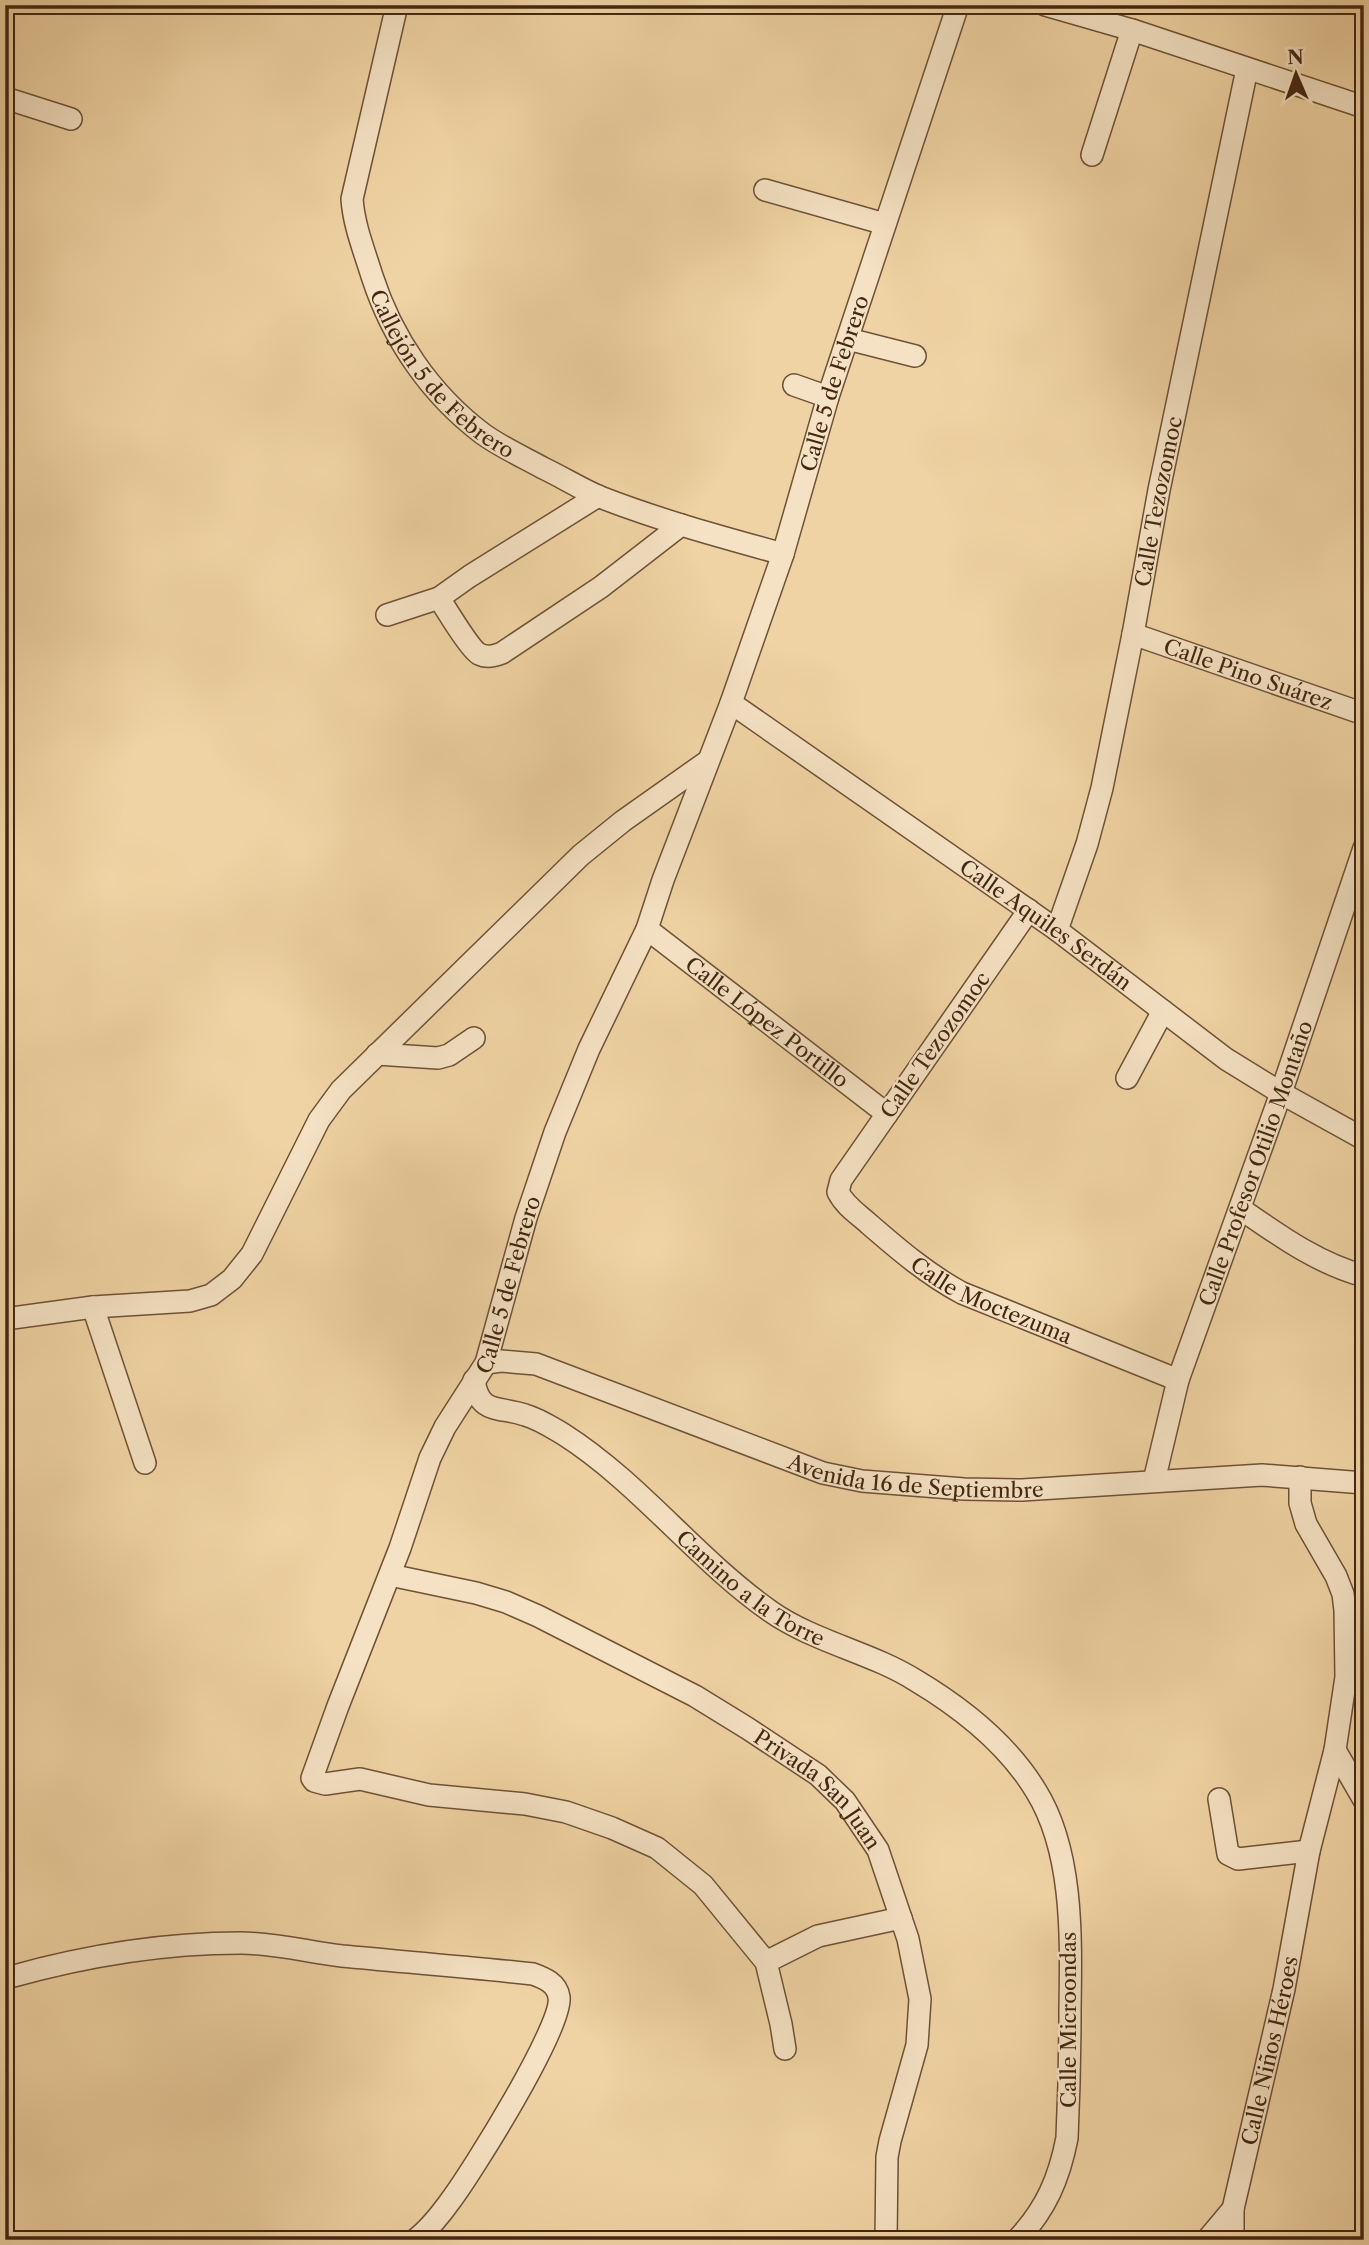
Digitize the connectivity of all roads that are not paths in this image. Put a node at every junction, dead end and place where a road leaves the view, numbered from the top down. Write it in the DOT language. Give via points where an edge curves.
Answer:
graph roads {
  1 [pos="397,5"];
  2 [pos="957,5"];
  3 [pos="1045,5"];
  4 [pos="1132,30"];
  5 [pos="1247,69"];
  6 [pos="5,98"];
  7 [pos="1364,107"];
  8 [pos="71,119"];
  9 [pos="1092,155"];
  10 [pos="765,190"];
  11 [pos="885,224"];
  12 [pos="848,339"];
  13 [pos="915,356"];
  14 [pos="794,385"];
  15 [pos="828,397"];
  16 [pos="598,496"];
  17 [pos="681,525"];
  18 [pos="783,554"];
  19 [pos="439,598"];
  20 [pos="387,615"];
  21 [pos="1133,634"];
  22 [pos="731,703"];
  23 [pos="1364,714"];
  24 [pos="708,761"];
  25 [pos="1362,859"];
  26 [pos="1029,910"];
  27 [pos="647,929"];
  28 [pos="1057,930"];
  29 [pos="1163,1011"];
  30 [pos="474,1038"];
  31 [pos="377,1054"];
  32 [pos="1127,1078"];
  33 [pos="1281,1093"];
  34 [pos="887,1114"];
  35 [pos="1364,1139"];
  36 [pos="841,1180"];
  37 [pos="1241,1209"];
  38 [pos="1364,1276"];
  39 [pos="93,1307"];
  40 [pos="5,1318"];
  41 [pos="480,1371"];
  42 [pos="1178,1380"];
  43 [pos="145,1463"];
  44 [pos="1300,1477"];
  45 [pos="1154,1482"];
  46 [pos="1364,1483"];
  47 [pos="390,1575"];
  48 [pos="1335,1749"];
  49 [pos="1037,1792"];
  50 [pos="1219,1799"];
  51 [pos="1364,1800"];
  52 [pos="1309,1851"];
  53 [pos="901,1918"];
  54 [pos="766,1962"];
  55 [pos="10,1976"];
  56 [pos="785,2049"];
  57 [pos="1233,2209"];
  58 [pos="415,2240"];
  59 [pos="886,2240"];
  60 [pos="1017,2240"];
  61 [pos="1207,2240"];
  62 [pos="1233,2240"];
  1 -- 16 [label="street, Callejón 5 de Febrero" via="352,199 380,299 418,369 483,434"];
  2 -- 11 [label="street, Calle 5 de Febrero"];
  3 -- 4 [label="street"];
  4 -- 5 [label="street"];
  4 -- 9 [label="street"];
  5 -- 7 [label="street"];
  5 -- 21 [label="street, Calle Tezozomoc"];
  6 -- 8 [label="street"];
  10 -- 11 [label="street"];
  11 -- 12 [label="street, Calle 5 de Febrero"];
  12 -- 13 [label="street"];
  12 -- 15 [label="street, Calle 5 de Febrero"];
  14 -- 15 [label="street"];
  15 -- 18 [label="street, Calle 5 de Febrero"];
  16 -- 17 [label="street, Callejón 5 de Febrero"];
  16 -- 19 [label="street"];
  17 -- 18 [label="street, Callejón 5 de Febrero"];
  17 -- 19 [label="street" via="601,587 502,653 488,657 477,653"];
  18 -- 22 [label="street, Calle 5 de Febrero"];
  19 -- 20 [label="street"];
  21 -- 23 [label="street, Calle Pino Suárez"];
  21 -- 28 [label="street, Calle Tezozomoc" via="1102,788"];
  22 -- 24 [label="street, Calle 5 de Febrero"];
  22 -- 26 [label="street, Calle Aquiles Serdán"];
  24 -- 27 [label="street, Calle 5 de Febrero"];
  24 -- 31 [label="street" via="581,855"];
  25 -- 33 [label="street, Calle Profesor Otilio Montaño"];
  26 -- 28 [label="street, Calle Aquiles Serdán"];
  26 -- 34 [label="street, Calle Tezozomoc"];
  27 -- 34 [label="street, Calle López Portillo"];
  27 -- 41 [label="street, Calle 5 de Febrero" via="555,1132"];
  28 -- 29 [label="street, Calle Aquiles Serdán"];
  29 -- 32 [label="street"];
  29 -- 33 [label="street, Calle Aquiles Serdán"];
  30 -- 31 [label="street" via="438,1058"];
  31 -- 39 [label="street" via="319,1120 259,1242 232,1279 211,1295 190,1301"];
  33 -- 35 [label="street, Calle Aquiles Serdán"];
  33 -- 37 [label="street, Calle Profesor Otilio Montaño"];
  34 -- 36 [label="street, Calle Tezozomoc"];
  36 -- 42 [label="street, Calle Moctezuma" via="838,1192 842,1199 938,1280"];
  37 -- 38 [label="street" via="1298,1249"];
  37 -- 42 [label="street, Calle Profesor Otilio Montaño"];
  39 -- 40 [label="street"];
  39 -- 43 [label="street"];
  41 -- 45 [label="street, Avenida 16 de Septiembre" via="501,1361 536,1364 823,1473 862,1480 1022,1490"];
  41 -- 47 [label="street, Calle 5 de Febrero" via="430,1458"];
  41 -- 49 [label="street, Camino a la Torre" via="476,1394 485,1404 535,1418 569,1438 772,1612 895,1668 954,1706 1015,1759"];
  42 -- 45 [label="street, Calle Profesor Otilio Montaño"];
  44 -- 45 [label="street, Avenida 16 de Septiembre"];
  44 -- 46 [label="street, Avenida 16 de Septiembre"];
  44 -- 48 [label="street, Calle Niños Héroes" via="1306,1524 1343,1594 1346,1677"];
  47 -- 53 [label="street, Privada San Juan" via="476,1593 538,1616 695,1696 787,1754 818,1775 863,1826 877,1850"];
  47 -- 54 [label="street, Calle 5 de Febrero" via="313,1773 314,1781 326,1784 360,1779 429,1795 525,1804 612,1828 656,1848 703,1885"];
  48 -- 51 [label="street"];
  48 -- 52 [label="street, Calle Niños Héroes"];
  49 -- 60 [label="street, Calle Microondas" via="1051,1819 1062,1858 1068,1903 1067,2138 1051,2193"];
  50 -- 52 [label="street" via="1228,1854 1238,1859"];
  52 -- 57 [label="street, Calle Niños Héroes" via="1284,1989"];
  53 -- 54 [label="street" via="818,1936"];
  53 -- 59 [label="street, Privada San Juan" via="915,1968 920,2022 887,2157"];
  54 -- 56 [label="street"];
  55 -- 58 [label="street" via="116,1952 242,1943 544,1978 559,1996 550,2034 451,2201"];
  57 -- 61 [label="street, Calle Niños Héroes"];
  57 -- 62 [label="street"];
}
